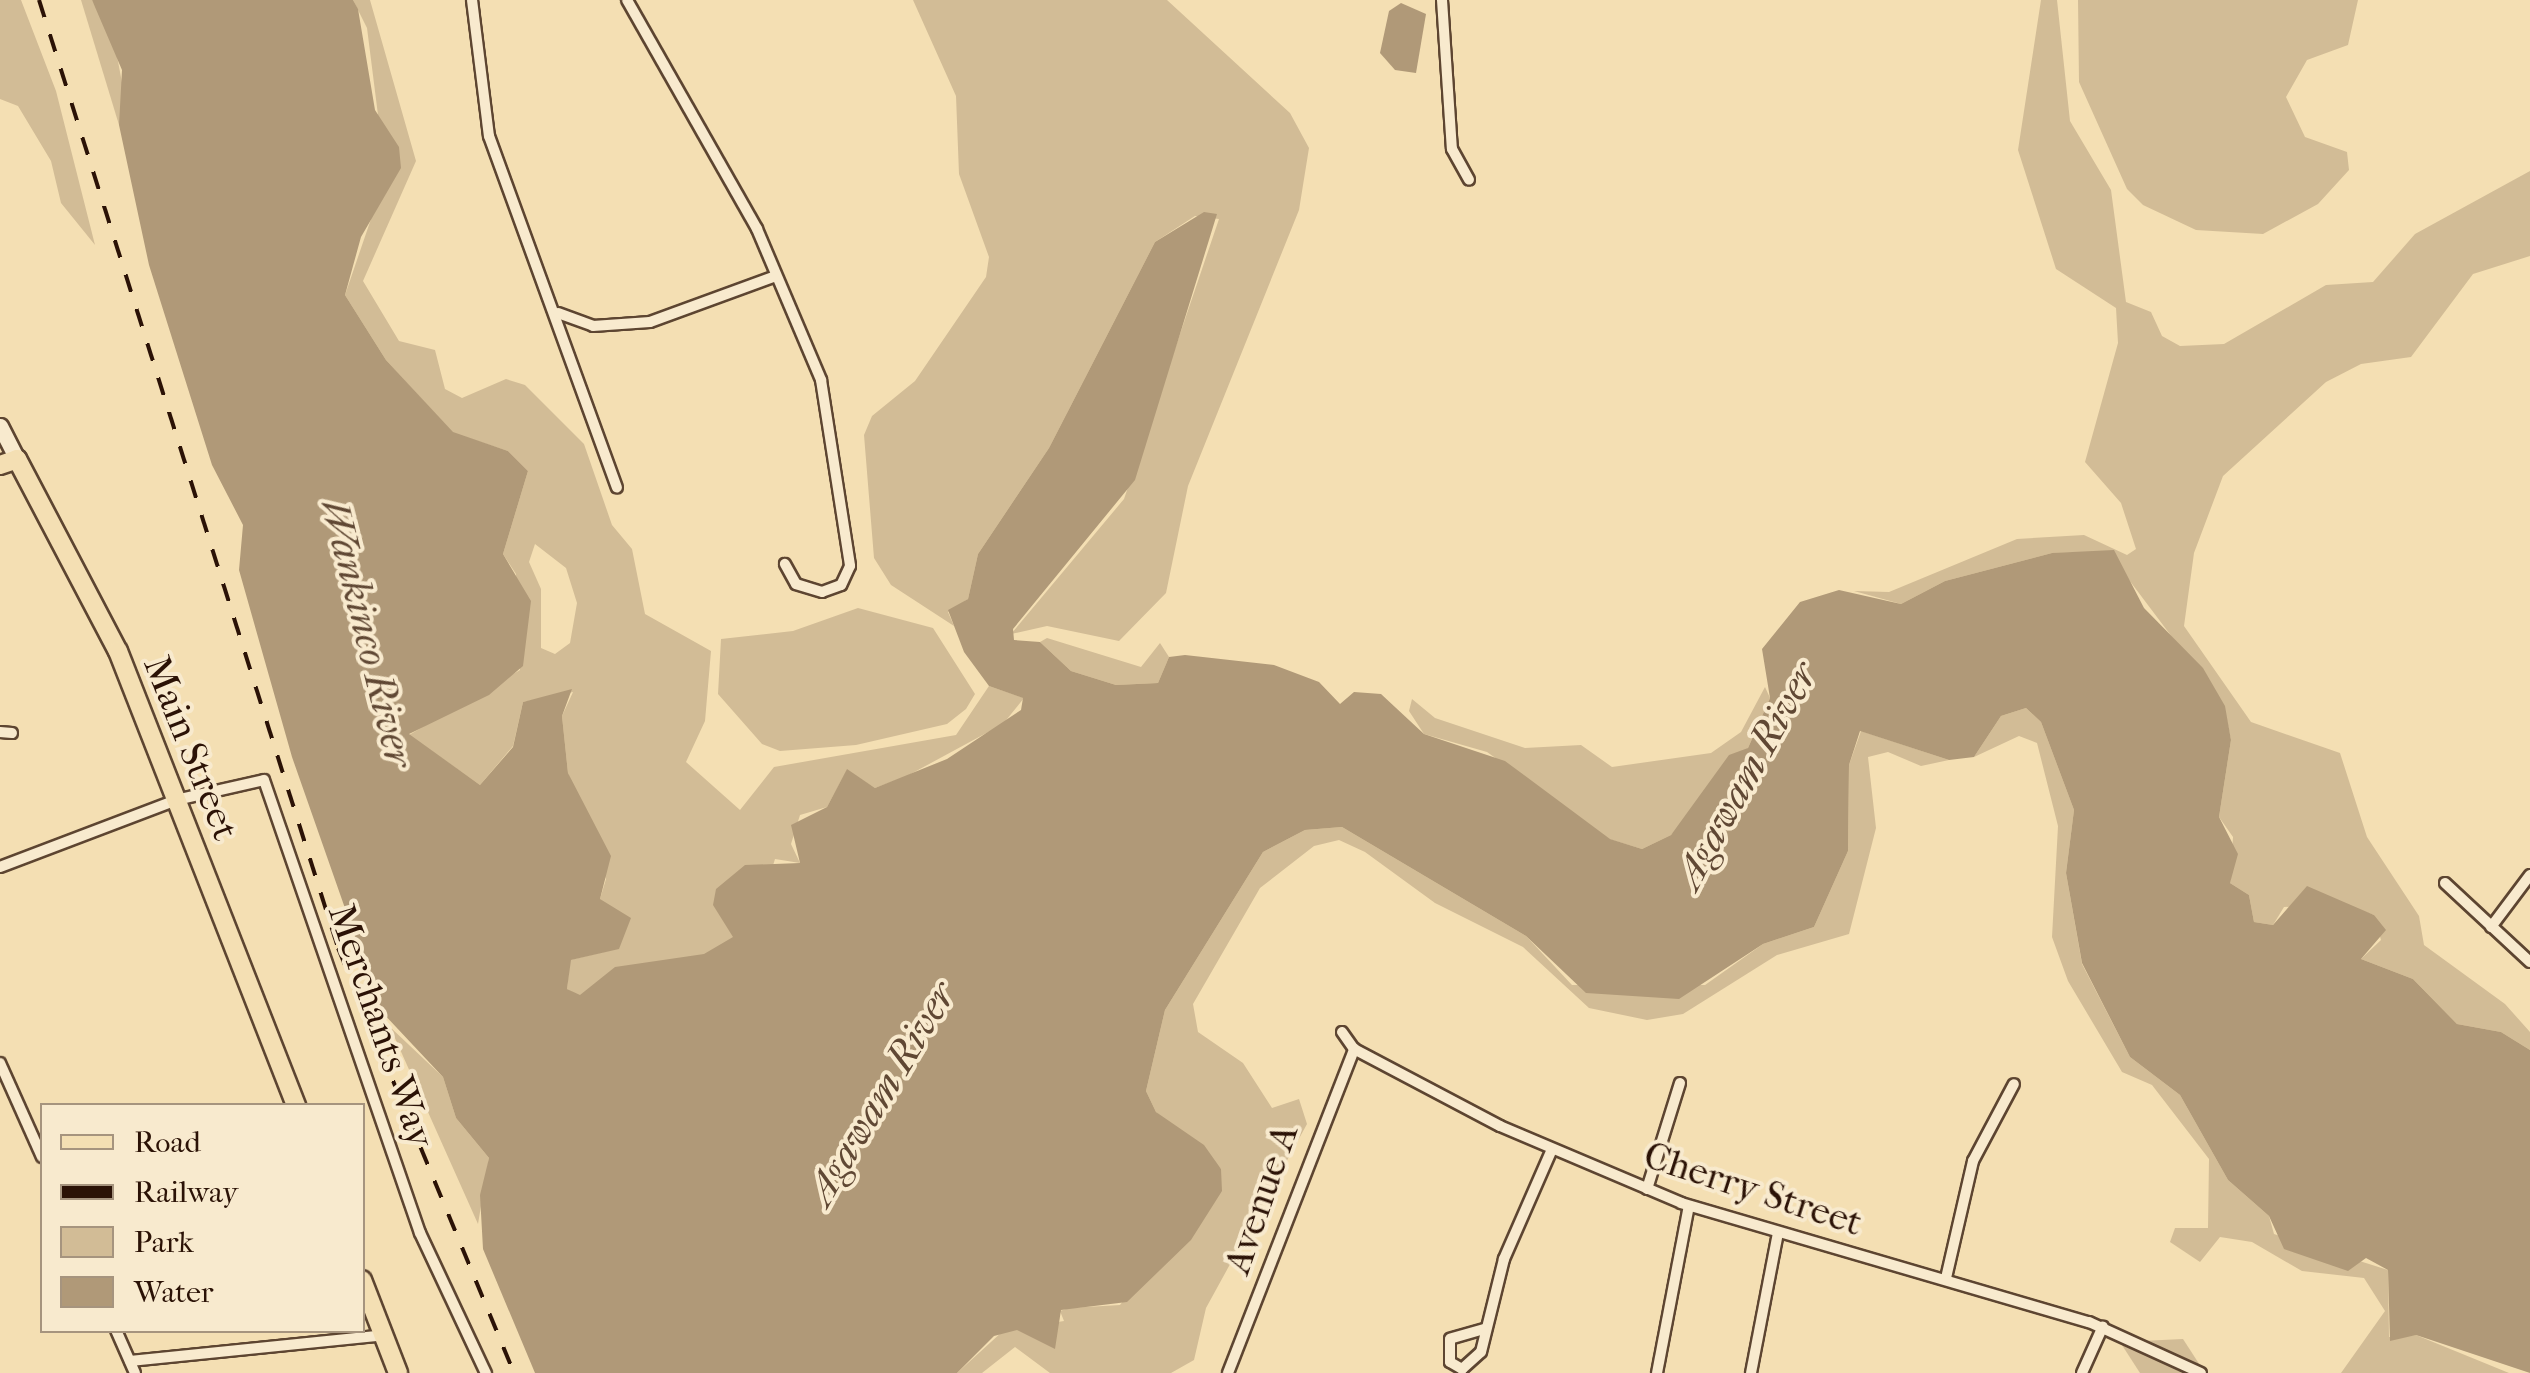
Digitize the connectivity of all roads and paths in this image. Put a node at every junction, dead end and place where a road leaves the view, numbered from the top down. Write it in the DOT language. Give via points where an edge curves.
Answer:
graph roads {
  1 [pos="472,0"];
  2 [pos="627,0"];
  3 [pos="1442,0"];
  4 [pos="1469,180"];
  5 [pos="776,276"];
  6 [pos="557,313"];
  7 [pos="0,426"];
  8 [pos="8,462"];
  9 [pos="617,487"];
  10 [pos="786,564"];
  11 [pos="176,800"];
  12 [pos="0,867"];
  13 [pos="2530,876"];
  14 [pos="2446,883"];
  15 [pos="2491,928"];
  16 [pos="2530,962"];
  17 [pos="1342,1032"];
  18 [pos="1354,1049"];
  19 [pos="0,1063"];
  20 [pos="1680,1083"];
  21 [pos="2014,1084"];
  22 [pos="295,1103"];
  23 [pos="1552,1149"];
  24 [pos="40,1153"];
  25 [pos="1647,1189"];
  26 [pos="1688,1206"];
  27 [pos="1778,1233"];
  28 [pos="1946,1278"];
  29 [pos="365,1288"];
  30 [pos="2104,1326"];
  31 [pos="1484,1329"];
  32 [pos="117,1333"];
  33 [pos="384,1335"];
  34 [pos="133,1367"];
  35 [pos="398,1373"];
  36 [pos="486,1373"];
  37 [pos="1228,1373"];
  38 [pos="1657,1373"];
  39 [pos="1751,1373"];
  40 [pos="2082,1373"];
  41 [pos="2201,1373"];
  1 -- 6 [label="street" via="484,120"];
  2 -- 5 [label="street"];
  3 -- 4 [label="street" via="1452,149"];
  5 -- 6 [label="street" via="650,322 593,326"];
  5 -- 10 [label="street" via="821,380 850,566 841,585 822,592 796,584"];
  6 -- 9 [label="street"];
  7 -- 8 [label="main road, Main Street"];
  8 -- 11 [label="main road, Main Street" via="118,651"];
  11 -- 12 [label="street"];
  11 -- 22 [label="main road, Main Street"];
  11 -- 36 [label="street, Merchants Way" via="264,780 392,1152"];
  13 -- 15 [label="street"];
  14 -- 15 [label="street"];
  15 -- 16 [label="street"];
  17 -- 18 [label="street"];
  18 -- 23 [label="street, Cherry Street"];
  18 -- 37 [label="street, Avenue A" via="1332,1087"];
  19 -- 24 [label="street"];
  20 -- 25 [label="street"];
  21 -- 28 [label="street" via="1974,1161"];
  23 -- 25 [label="street, Cherry Street"];
  23 -- 31 [label="street"];
  25 -- 26 [label="street, Cherry Street"];
  26 -- 27 [label="street, Cherry Street"];
  26 -- 38 [label="street"];
  27 -- 28 [label="street, Cherry Street"];
  27 -- 39 [label="street"];
  28 -- 30 [label="street, Cherry Street"];
  29 -- 33 [label="main road"];
  30 -- 40 [label="street"];
  30 -- 41 [label="street, Cherry Street"];
  32 -- 34 [label="street"];
  33 -- 34 [label="street"];
  33 -- 35 [label="main road"];
}
